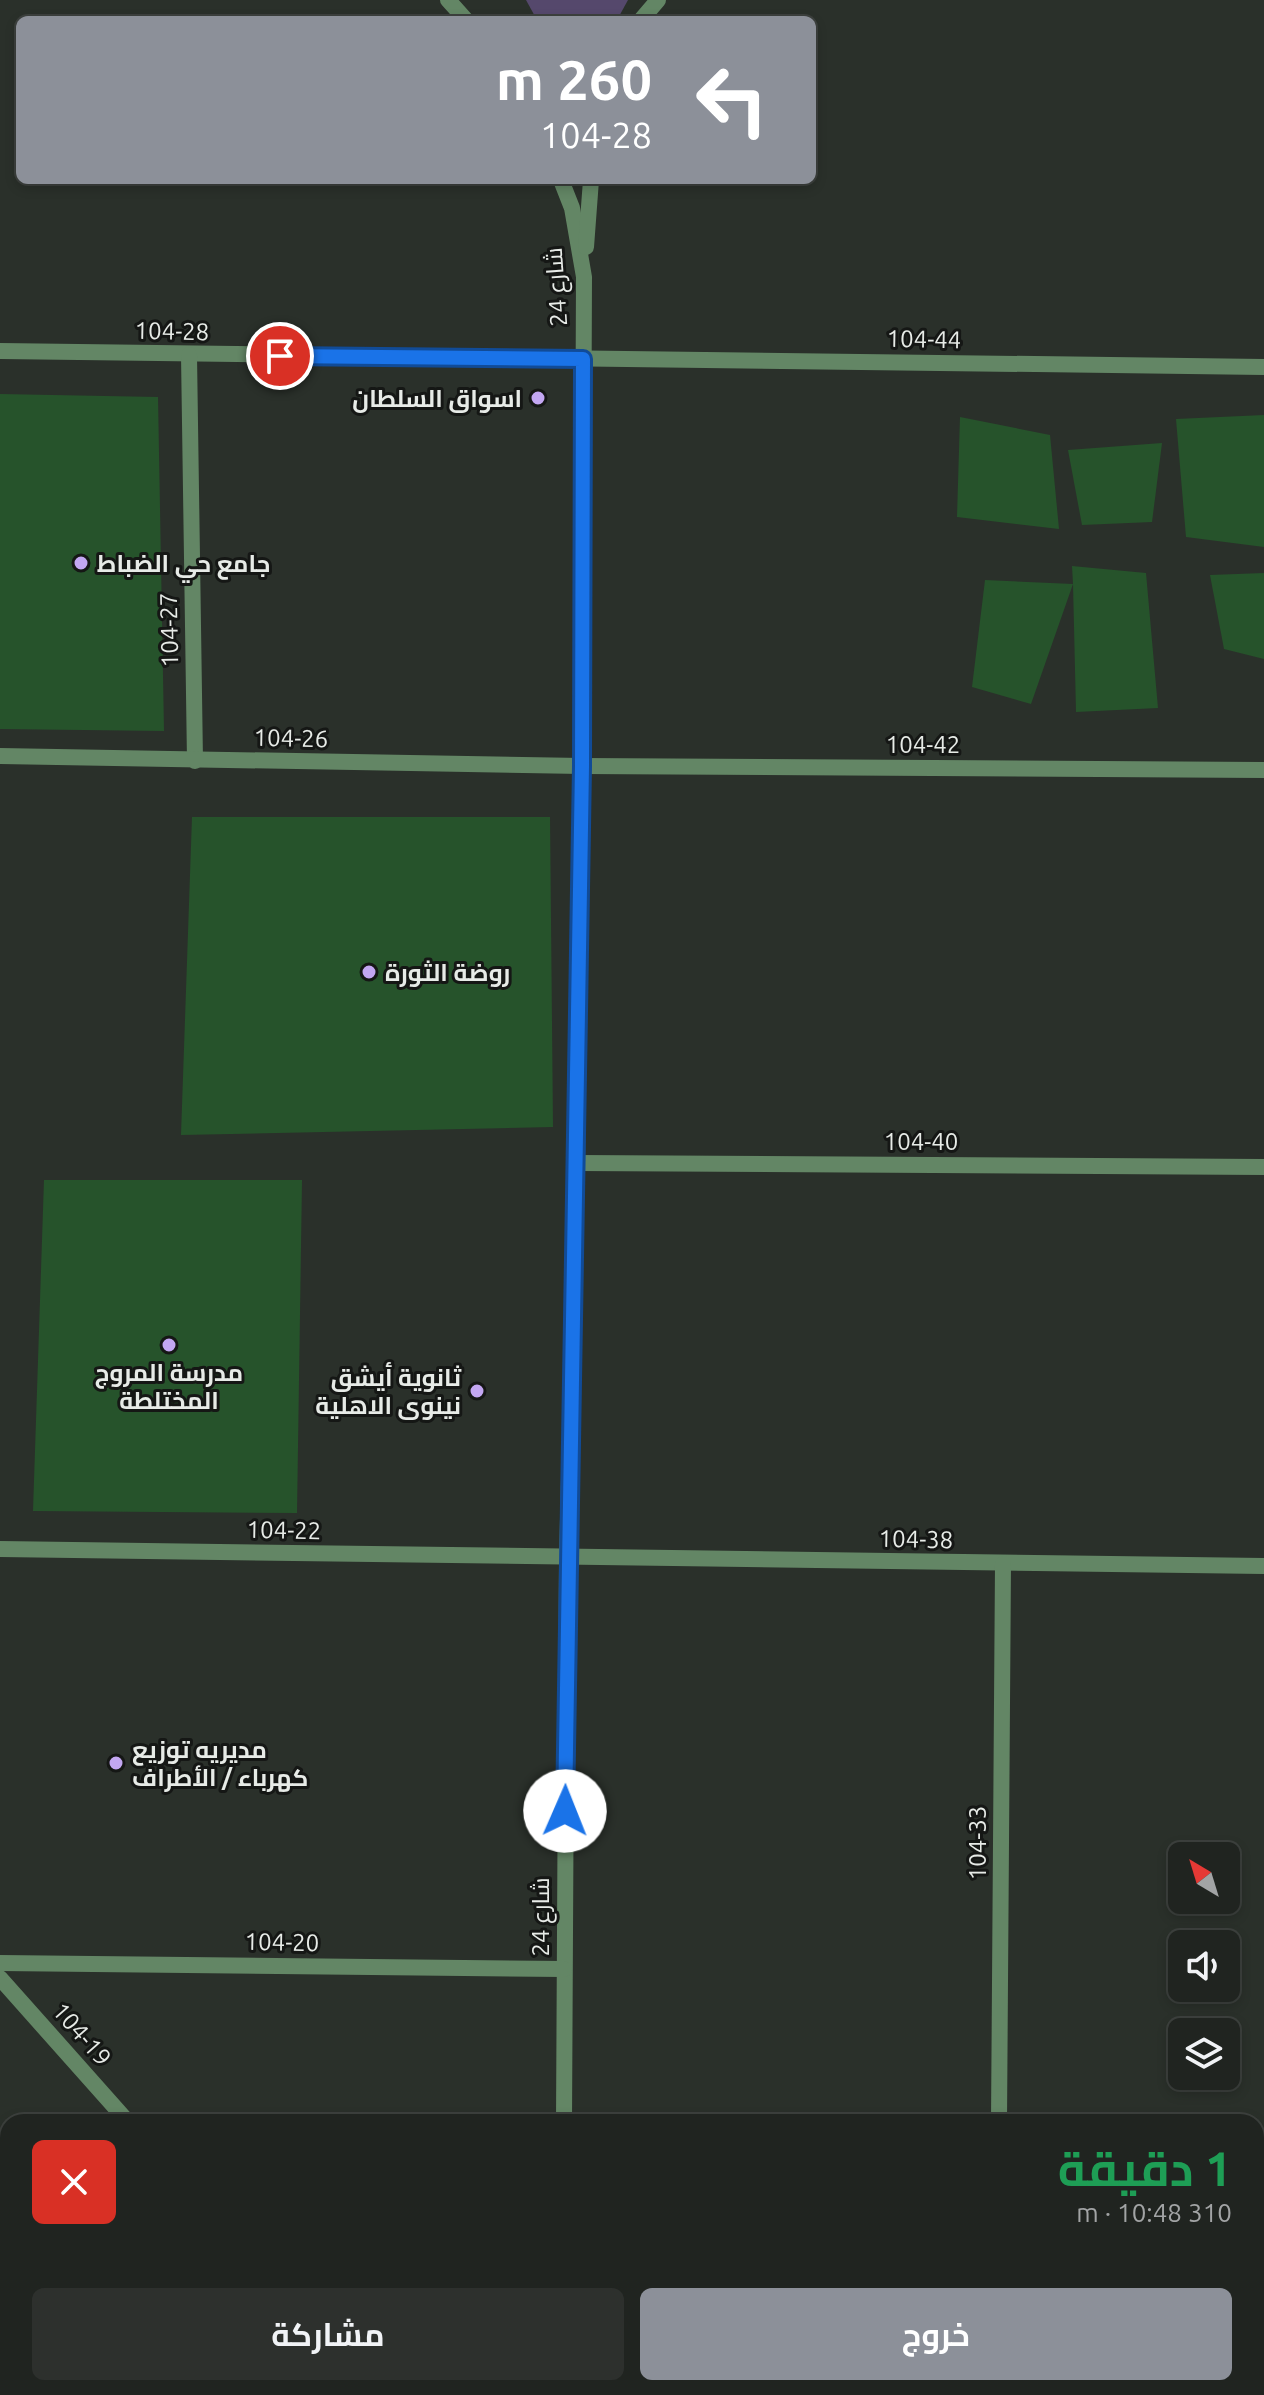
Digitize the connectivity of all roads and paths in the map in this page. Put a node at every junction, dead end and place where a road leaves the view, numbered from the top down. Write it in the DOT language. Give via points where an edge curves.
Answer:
graph roads {
  1 [pos="448,0"];
  2 [pos="658,0"];
  3 [pos="462,16"];
  4 [pos="644,16"];
  5 [pos="563,184"];
  6 [pos="591,184"];
  7 [pos="584,277"];
  8 [pos="0,351"];
  9 [pos="189,355"];
  10 [pos="583,359"];
  11 [pos="1264,367"];
  12 [pos="0,756"];
  13 [pos="195,761"];
  14 [pos="582,766"];
  15 [pos="1264,770"];
  16 [pos="577,1163"];
  17 [pos="1264,1167"];
  18 [pos="0,1549"];
  19 [pos="567,1558"];
  20 [pos="1003,1564"];
  21 [pos="1264,1566"];
  22 [pos="0,1963"];
  23 [pos="564,1969"];
  24 [pos="0,1978"];
  25 [pos="121,2114"];
  26 [pos="564,2114"];
  27 [pos="999,2114"];
  1 -- 3 [label="street"];
  2 -- 4 [label="street"];
  5 -- 7 [label="street, شارع 24"];
  6 -- 7 [label="street"];
  7 -- 10 [label="street, شارع 24"];
  8 -- 9 [label="street, 104-28"];
  9 -- 10 [label="street, 104-28"];
  9 -- 13 [label="street, 104-27"];
  10 -- 11 [label="street, 104-44"];
  10 -- 14 [label="street, شارع 24"];
  12 -- 13 [label="street, 104-26"];
  13 -- 14 [label="street, 104-26"];
  14 -- 15 [label="street, 104-42"];
  14 -- 16 [label="street, شارع 24"];
  16 -- 17 [label="street, 104-40"];
  16 -- 19 [label="street, شارع 24"];
  18 -- 19 [label="street, 104-22"];
  19 -- 20 [label="street, 104-38"];
  19 -- 23 [label="street, شارع 24"];
  20 -- 21 [label="street, 104-38"];
  20 -- 27 [label="street, 104-33"];
  22 -- 23 [label="street, 104-20"];
  23 -- 26 [label="street, شارع 24"];
  24 -- 25 [label="street, 104-19"];
}
